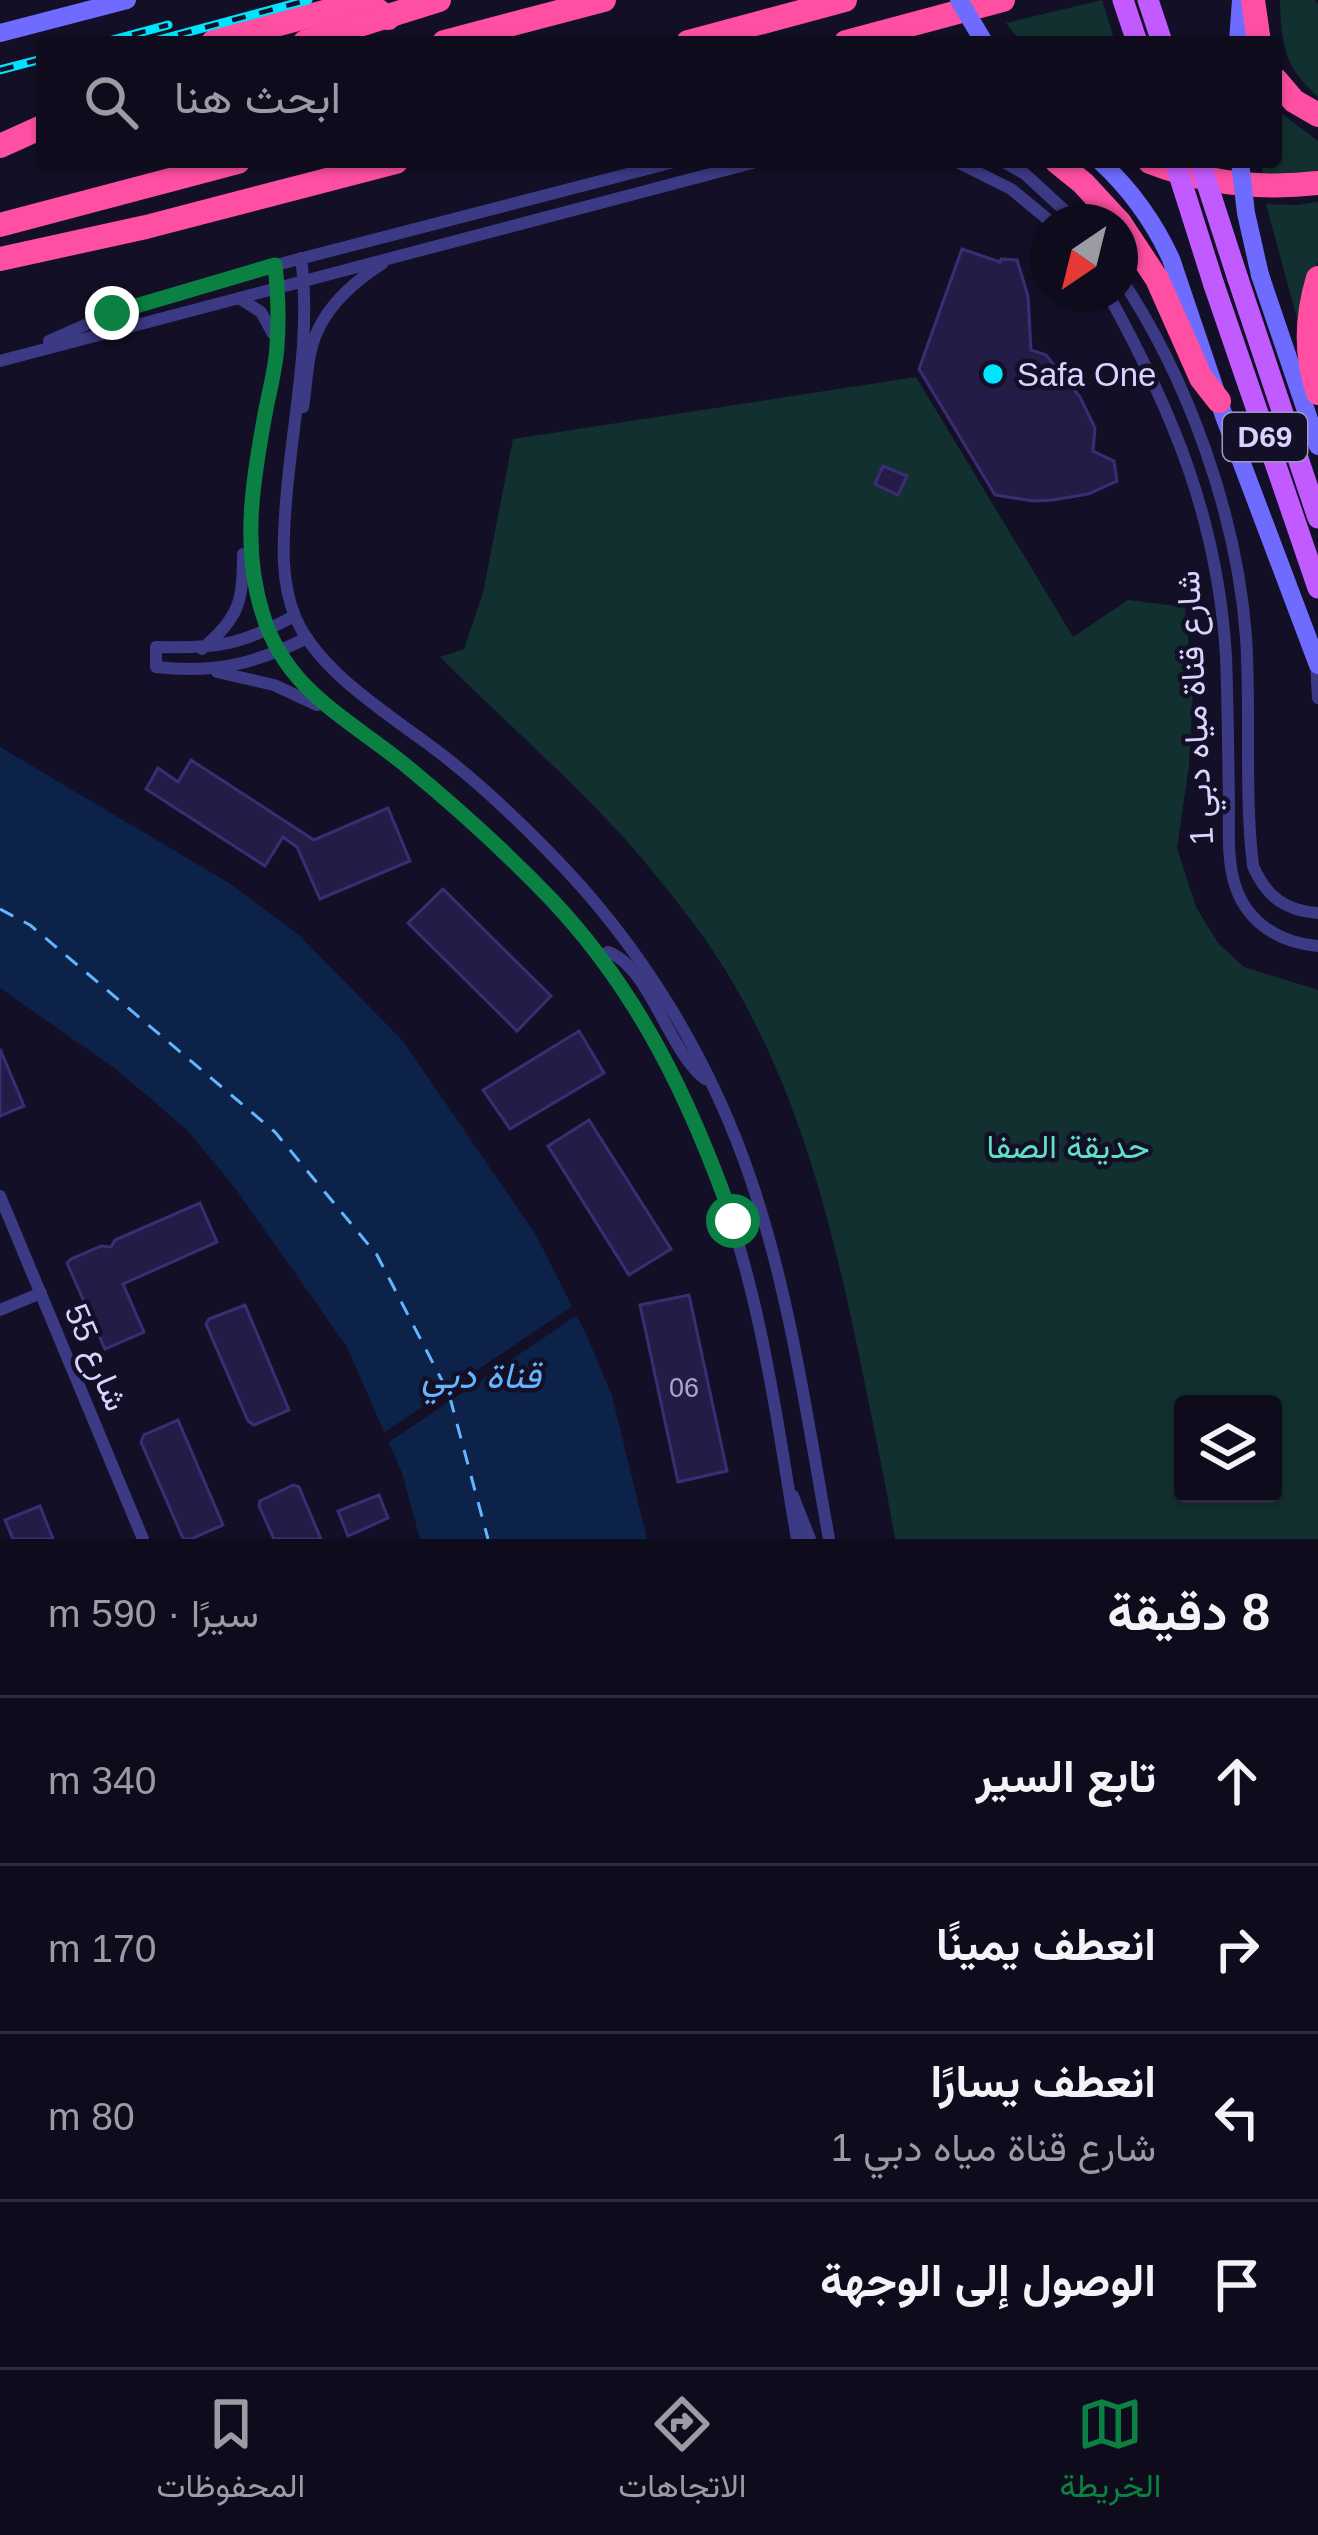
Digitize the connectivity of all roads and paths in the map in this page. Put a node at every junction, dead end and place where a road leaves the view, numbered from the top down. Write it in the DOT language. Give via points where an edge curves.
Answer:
graph roads {
  1 [pos="127,0"];
  2 [pos="439,0"];
  3 [pos="604,0"];
  4 [pos="845,0"];
  5 [pos="959,0"];
  6 [pos="1004,0"];
  7 [pos="1123,0"];
  8 [pos="1148,0"];
  9 [pos="1240,0"];
  10 [pos="1253,0"];
  11 [pos="388,18"];
  12 [pos="0,33"];
  13 [pos="235,36"];
  14 [pos="326,36"];
  15 [pos="467,36"];
  16 [pos="710,36"];
  17 [pos="869,36"];
  18 [pos="980,36"];
  19 [pos="1135,36"];
  20 [pos="1160,36"];
  21 [pos="1238,36"];
  22 [pos="1258,36"];
  23 [pos="1282,87"];
  24 [pos="1318,115"];
  25 [pos="36,130"];
  26 [pos="36,143"];
  27 [pos="0,149"];
  28 [pos="215,168"];
  29 [pos="373,168"];
  30 [pos="651,168"];
  31 [pos="733,168"];
  32 [pos="968,168"];
  33 [pos="1014,168"];
  34 [pos="1065,168"];
  35 [pos="1106,168"];
  36 [pos="1167,168"];
  37 [pos="1177,168"];
  38 [pos="1203,168"];
  39 [pos="1241,168"];
  40 [pos="1318,183"];
  41 [pos="1058,204"];
  42 [pos="1102,204"];
  43 [pos="1030,205"];
  44 [pos="0,225"];
  45 [pos="1138,251"];
  46 [pos="399,254"];
  47 [pos="301,258"];
  48 [pos="0,259"];
  49 [pos="275,265"];
  50 [pos="1249,277"];
  51 [pos="1318,278"];
  52 [pos="304,280"];
  53 [pos="278,286"];
  54 [pos="238,297"];
  55 [pos="1138,307"];
  56 [pos="1117,312"];
  57 [pos="277,350"];
  58 [pos="21,355"];
  59 [pos="0,361"];
  60 [pos="1318,393"];
  61 [pos="1219,401"];
  62 [pos="292,435"];
  63 [pos="1318,446"];
  64 [pos="1318,518"];
  65 [pos="249,530"];
  66 [pos="1318,589"];
  67 [pos="295,616"];
  68 [pos="268,631"];
  69 [pos="307,638"];
  70 [pos="202,649"];
  71 [pos="280,652"];
  72 [pos="1317,663"];
  73 [pos="210,670"];
  74 [pos="1318,698"];
  75 [pos="341,718"];
  76 [pos="1318,913"];
  77 [pos="1318,946"];
  78 [pos="604,962"];
  79 [pos="711,1084"];
  80 [pos="0,1196"];
  81 [pos="41,1293"];
  82 [pos="0,1310"];
  83 [pos="787,1484"];
  84 [pos="142,1539"];
  85 [pos="796,1539"];
  86 [pos="810,1539"];
  87 [pos="829,1539"];
  1 -- 12 [label="main road"];
  2 -- 11 [label="highway"];
  3 -- 15 [label="highway"];
  4 -- 16 [label="highway"];
  5 -- 18 [label="main road, bridge"];
  6 -- 17 [label="highway"];
  7 -- 19 [label="main road"];
  8 -- 20 [label="main road"];
  9 -- 21 [label="main road"];
  10 -- 22 [label="highway"];
  11 -- 13 [label="highway" via="365,1"];
  11 -- 14 [label="highway"];
  23 -- 24 [label="highway"];
  25 -- 27 [label="highway"];
  26 -- 27 [label="highway"];
  28 -- 44 [label="highway"];
  29 -- 48 [label="highway"];
  30 -- 47 [label="street"];
  31 -- 46 [label="street"];
  32 -- 43 [label="street"];
  33 -- 41 [label="street"];
  34 -- 42 [label="highway"];
  35 -- 61 [label="main road" via="1162,238"];
  36 -- 40 [label="highway" via="1245,185"];
  37 -- 66 [label="main road, D69, bridge"];
  38 -- 50 [label="main road, D69, bridge"];
  39 -- 50 [label="main road, bridge"];
  45 -- 61 [label="highway"];
  46 -- 52 [label="street"];
  46 -- 62 [label="street" via="359,279 324,319"];
  47 -- 49 [label="street"];
  47 -- 52 [label="street"];
  49 -- 53 [label="street"];
  49 -- 58 [label="street" via="112,313"];
  50 -- 63 [label="main road"];
  50 -- 64 [label="main road, D69"];
  51 -- 60 [label="highway" via="1308,334"];
  52 -- 53 [label="street"];
  52 -- 62 [label="street"];
  53 -- 54 [label="street"];
  53 -- 57 [label="street"];
  54 -- 57 [label="street" via="269,323"];
  54 -- 58 [label="street"];
  55 -- 76 [label="street, شارع قناة مياه دبي 1" via="1190,414 1234,553 1246,639 1253,866 1283,905"];
  56 -- 77 [label="street, شارع قناة مياه دبي 1" via="1191,472 1216,569 1234,881 1270,932"];
  57 -- 65 [label="street"];
  58 -- 59 [label="street"];
  61 -- 72 [label="main road"];
  62 -- 67 [label="street" via="282,548"];
  65 -- 68 [label="street"];
  65 -- 70 [label="street" via="237,610"];
  67 -- 68 [label="street"];
  67 -- 69 [label="street"];
  68 -- 70 [label="street"];
  68 -- 71 [label="street"];
  69 -- 71 [label="street"];
  69 -- 79 [label="street" via="551,853 648,972"];
  70 -- 73 [label="street" via="156,647 156,667"];
  71 -- 73 [label="street"];
  71 -- 75 [label="street"];
  72 -- 74 [label="street"];
  73 -- 75 [label="street" via="274,685"];
  75 -- 78 [label="street" via="472,824"];
  78 -- 79 [label="street" via="608,952 620,957 694,1071"];
  78 -- 83 [label="street" via="666,1059 724,1195 768,1366"];
  79 -- 87 [label="street" via="765,1226"];
  80 -- 81 [label="street, شارع 55"];
  81 -- 82 [label="street"];
  81 -- 84 [label="street, شارع 55"];
  83 -- 85 [label="street"];
  83 -- 86 [label="street"];
}
